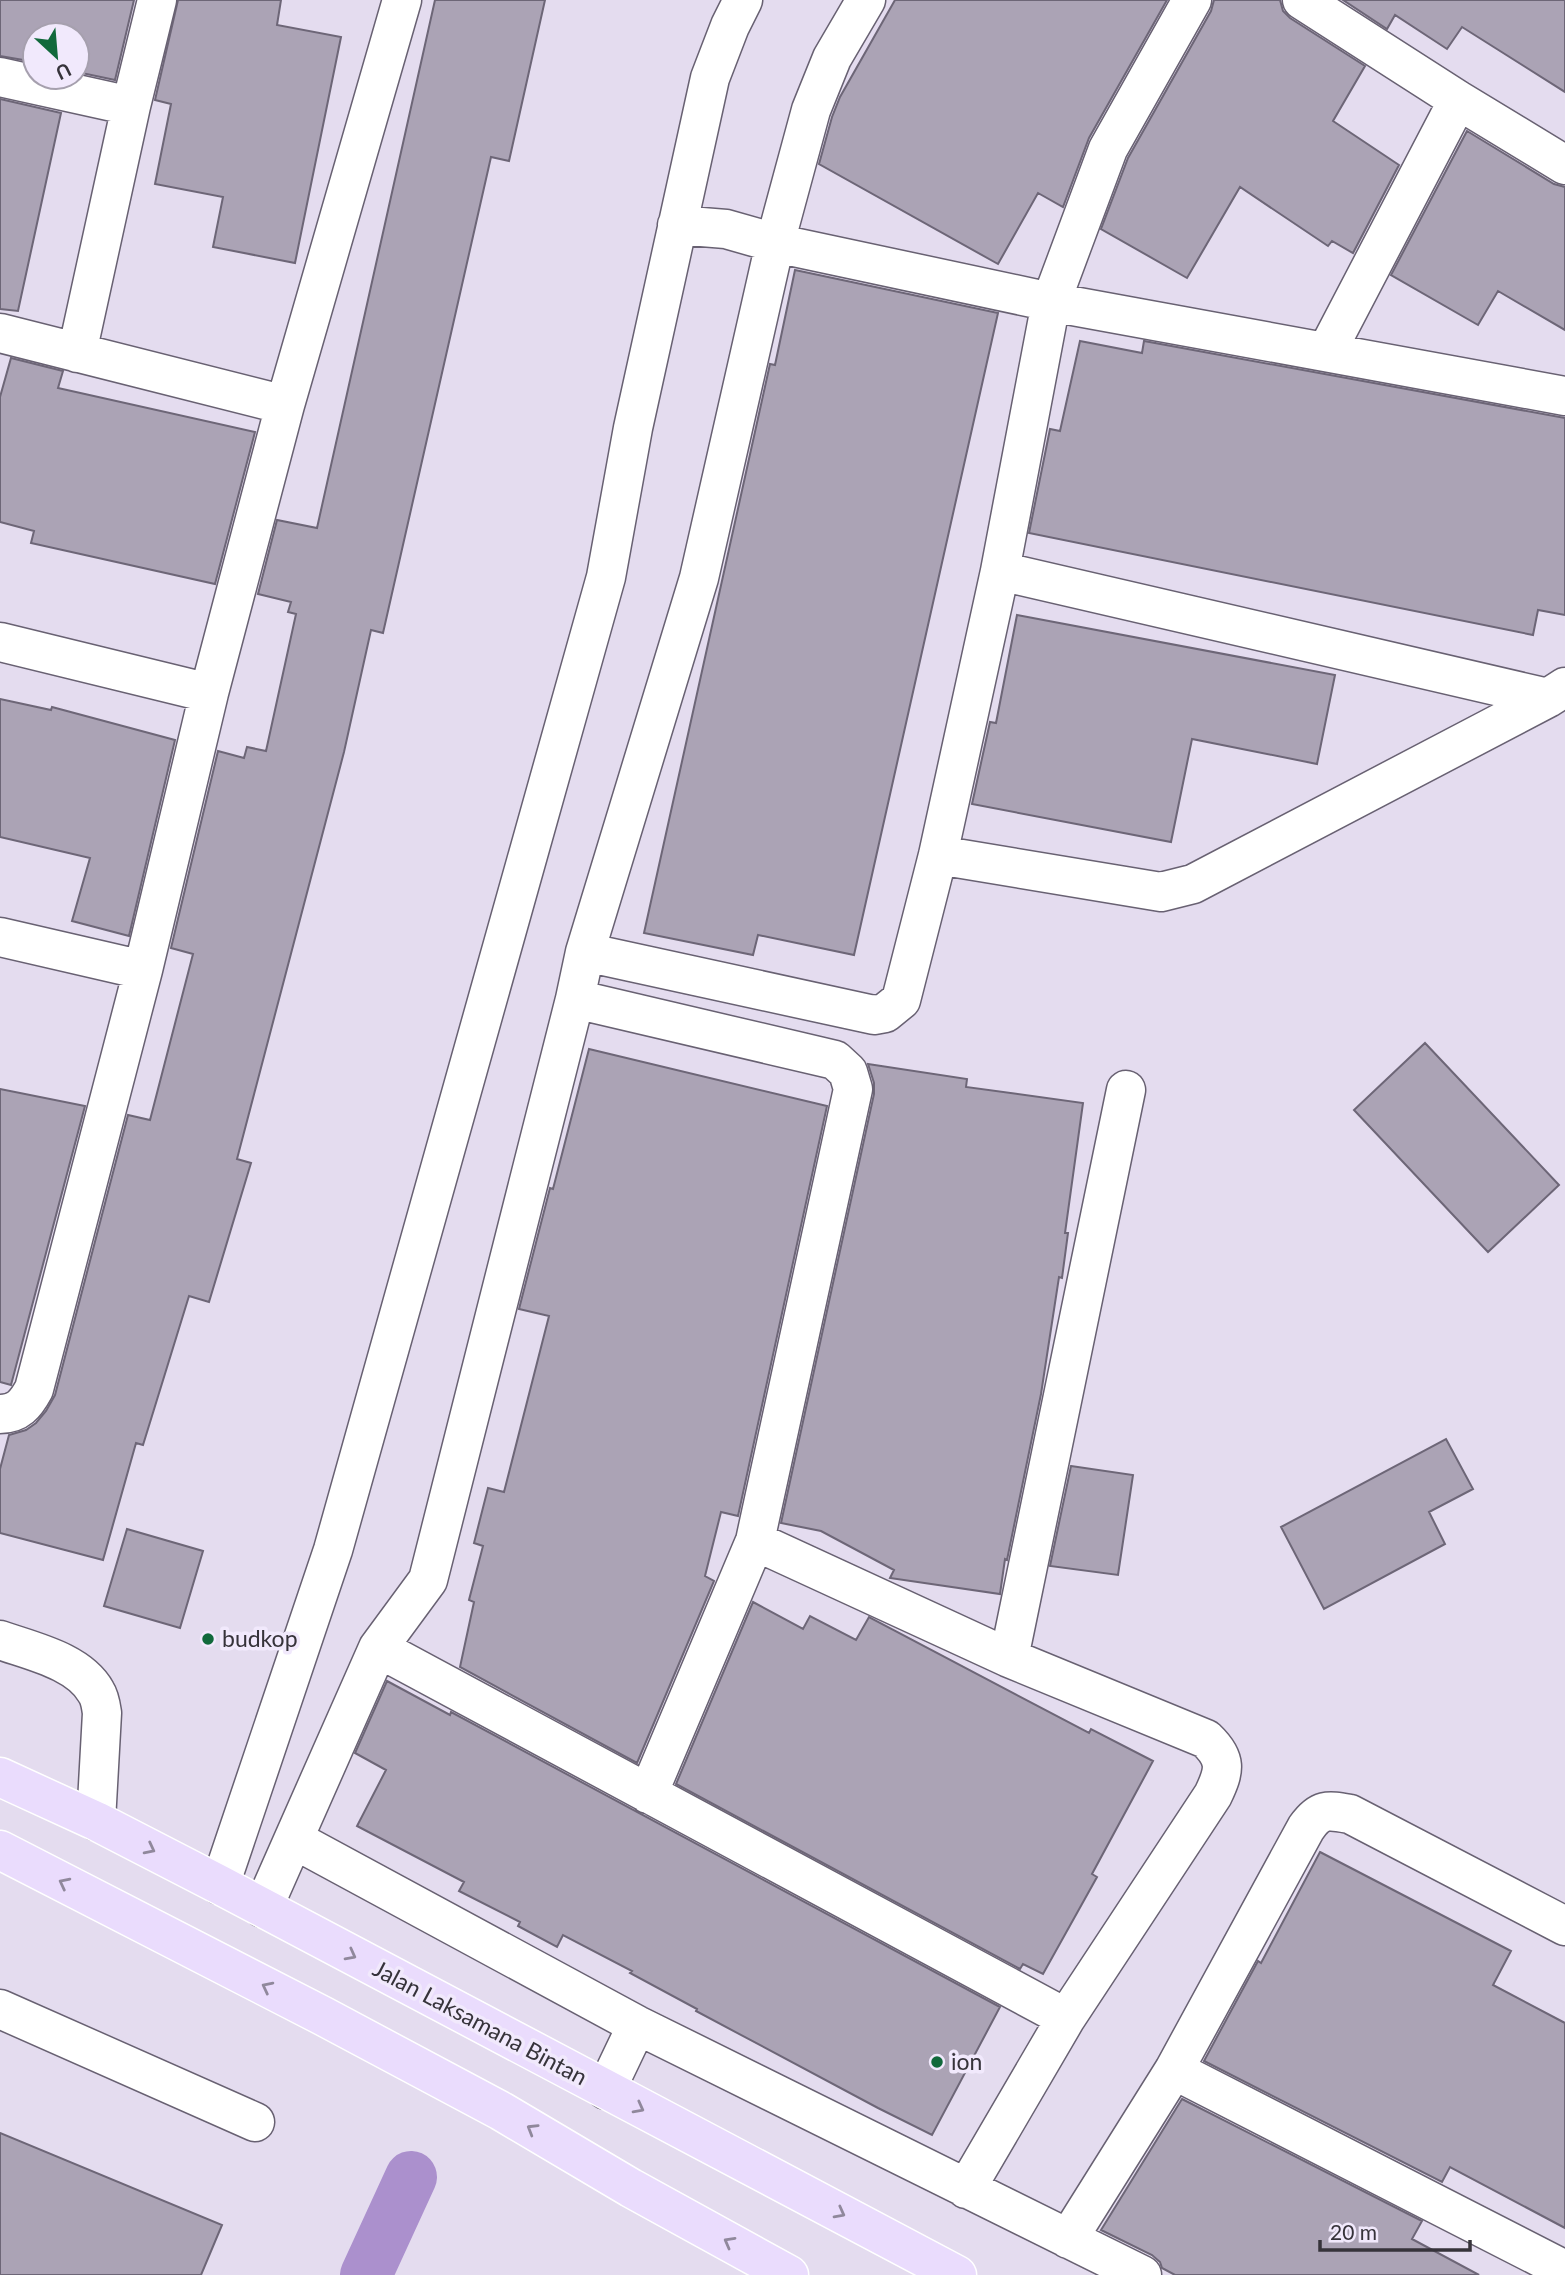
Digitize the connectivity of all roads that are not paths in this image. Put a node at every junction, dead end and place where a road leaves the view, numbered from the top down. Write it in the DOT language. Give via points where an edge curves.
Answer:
graph roads {
  1 [pos="158,0"];
  2 [pos="401,0"];
  3 [pos="743,0"];
  4 [pos="866,0"];
  5 [pos="1192,0"];
  6 [pos="1302,0"];
  7 [pos="0,78"];
  8 [pos="1458,100"];
  9 [pos="131,106"];
  10 [pos="1565,165"];
  11 [pos="677,225"];
  12 [pos="775,243"];
  13 [pos="1051,302"];
  14 [pos="0,333"];
  15 [pos="1327,351"];
  16 [pos="77,353"];
  17 [pos="1565,396"];
  18 [pos="285,405"];
  19 [pos="1000,571"];
  20 [pos="0,642"];
  21 [pos="1556,692"];
  22 [pos="209,693"];
  23 [pos="938,855"];
  24 [pos="0,937"];
  25 [pos="585,952"];
  26 [pos="143,971"];
  27 [pos="575,999"];
  28 [pos="1126,1090"];
  29 [pos="0,1414"];
  30 [pos="755,1541"];
  31 [pos="0,1640"];
  32 [pos="378,1648"];
  33 [pos="1009,1658"];
  34 [pos="0,1777"];
  35 [pos="648,1794"];
  36 [pos="96,1821"];
  37 [pos="295,1840"];
  38 [pos="0,1850"];
  39 [pos="220,1885"];
  40 [pos="263,1908"];
  41 [pos="1565,1926"];
  42 [pos="0,2009"];
  43 [pos="1066,2018"];
  44 [pos="637,2025"];
  45 [pos="1174,2070"];
  46 [pos="606,2090"];
  47 [pos="255,2122"];
  48 [pos="966,2189"];
  49 [pos="1068,2239"];
  50 [pos="1565,2270"];
  51 [pos="789,2275"];
  52 [pos="957,2275"];
  53 [pos="1142,2275"];
  1 -- 9 [label="street"];
  2 -- 18 [label="street"];
  3 -- 11 [label="street" via="710,78"];
  4 -- 12 [label="street" via="832,58 811,110"];
  5 -- 13 [label="street" via="1108,149"];
  6 -- 8 [label="street"];
  7 -- 9 [label="street"];
  8 -- 10 [label="street"];
  8 -- 15 [label="street"];
  9 -- 16 [label="street"];
  11 -- 12 [label="street" via="726,229"];
  11 -- 39 [label="street" via="606,577 333,1550"];
  12 -- 13 [label="street"];
  12 -- 25 [label="street" via="699,578"];
  13 -- 15 [label="street"];
  13 -- 19 [label="street"];
  14 -- 16 [label="street"];
  15 -- 17 [label="street"];
  16 -- 18 [label="street"];
  18 -- 22 [label="street"];
  19 -- 21 [label="street"];
  19 -- 23 [label="street"];
  20 -- 22 [label="street"];
  21 -- 23 [label="street" via="1193,884 1161,892"];
  22 -- 26 [label="street"];
  23 -- 25 [label="street" via="901,1000 885,1013 874,1015"];
  24 -- 26 [label="street"];
  25 -- 27 [label="street"];
  26 -- 29 [label="street" via="34,1389 17,1411"];
  27 -- 30 [label="street" via="835,1060 851,1080 853,1088"];
  27 -- 32 [label="street" via="428,1580"];
  28 -- 33 [label="street"];
  30 -- 33 [label="street"];
  30 -- 35 [label="street"];
  31 -- 36 [label="street" via="61,1661 95,1689 102,1713"];
  32 -- 35 [label="street"];
  32 -- 37 [label="street"];
  33 -- 43 [label="street" via="1206,1739 1217,1749 1222,1763 1222,1777 1213,1795"];
  34 -- 36 [label="main road, Jalan Laksamana Bintan"];
  35 -- 43 [label="street"];
  36 -- 39 [label="main road, Jalan Laksamana Bintan, one-way"];
  37 -- 40 [label="street"];
  37 -- 44 [label="street"];
  51 -- 38 [label="main road, one-way" via="489,2104"];
  39 -- 40 [label="main road, Jalan Laksamana Bintan"];
  40 -- 46 [label="main road, Jalan Laksamana Bintan, one-way"];
  41 -- 45 [label="street" via="1350,1814 1321,1812 1306,1828"];
  42 -- 47 [label="street"];
  43 -- 48 [label="street"];
  44 -- 46 [label="street"];
  44 -- 48 [label="street"];
  45 -- 49 [label="street"];
  45 -- 50 [label="street"];
  46 -- 52 [label="main road, Jalan Laksamana Bintan, one-way"];
  48 -- 49 [label="street"];
  49 -- 53 [label="street"];
}
